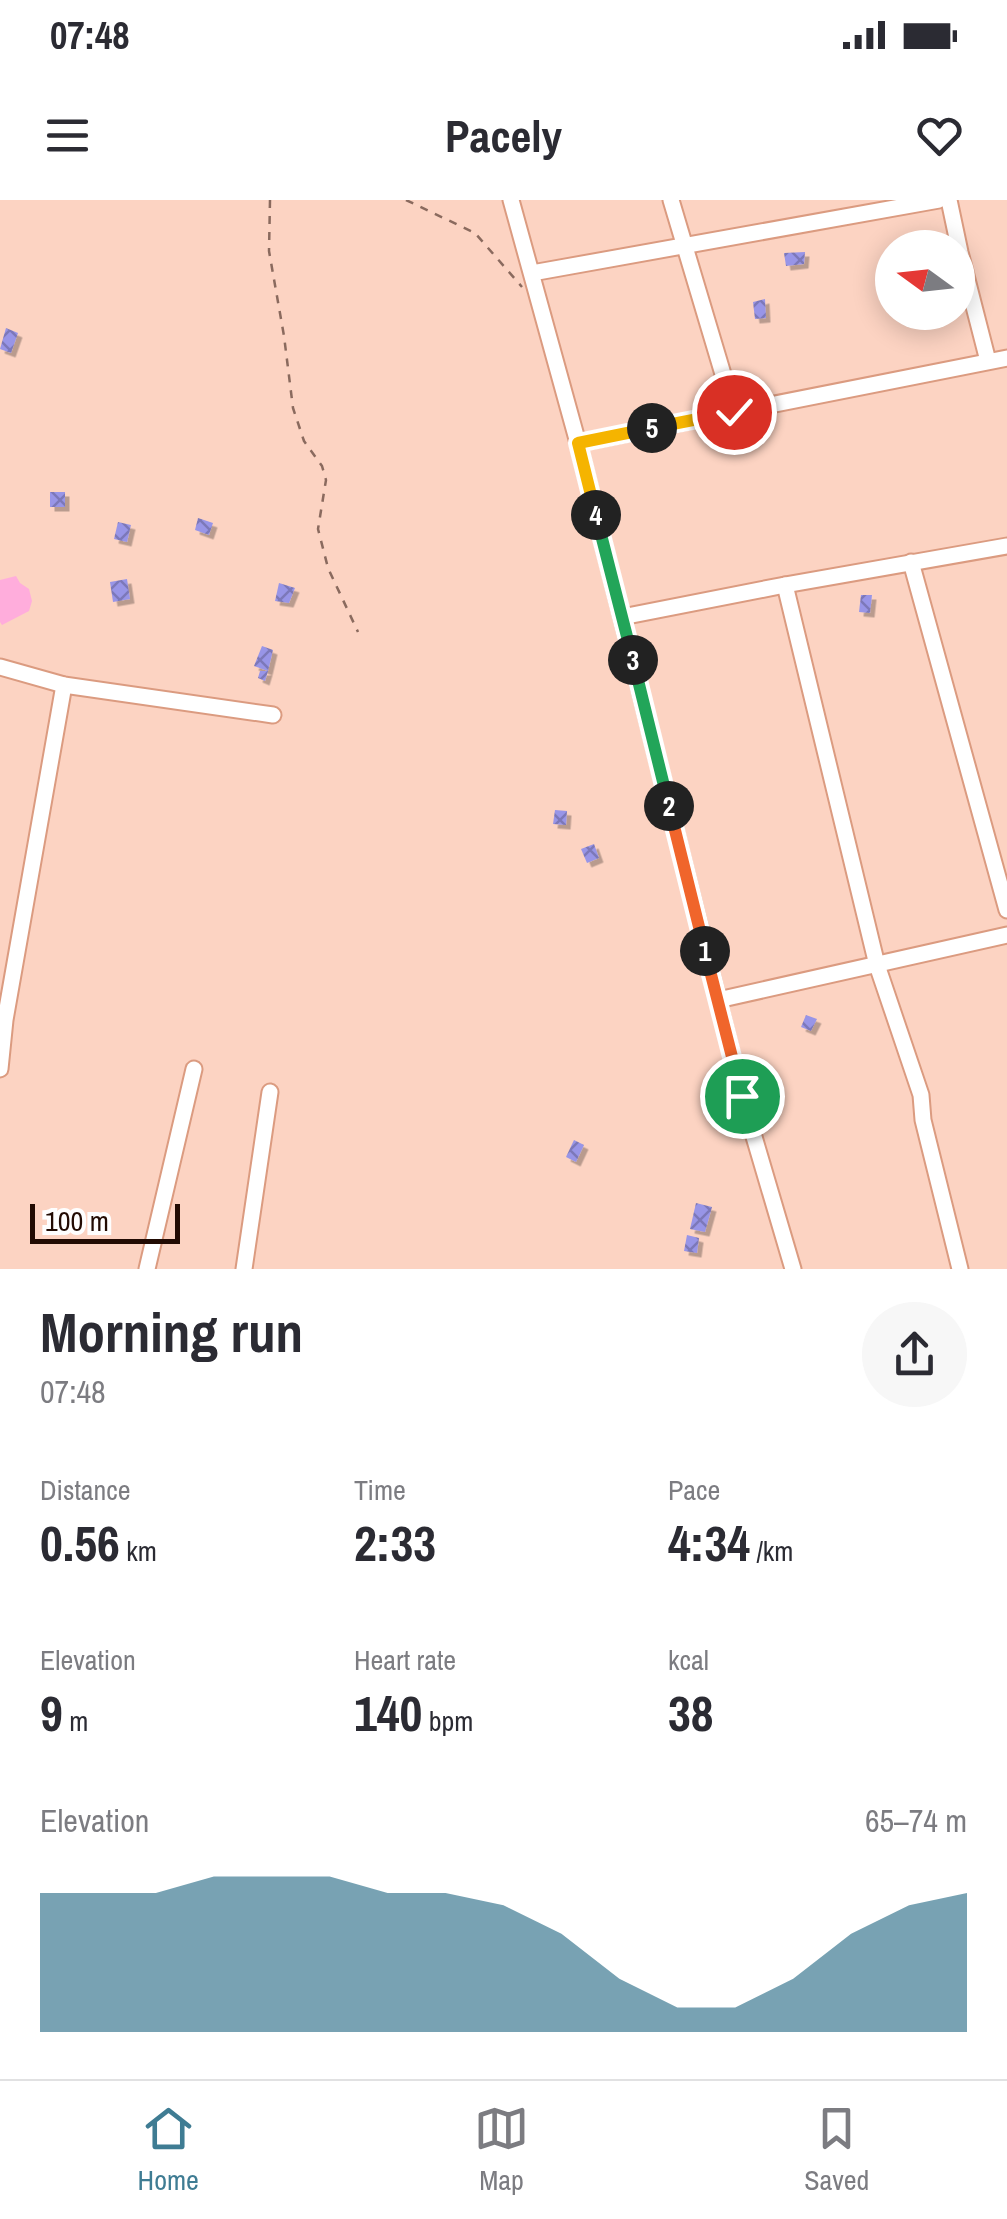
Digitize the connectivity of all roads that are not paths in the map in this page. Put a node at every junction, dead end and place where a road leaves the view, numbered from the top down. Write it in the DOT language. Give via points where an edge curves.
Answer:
graph roads {
  1 [pos="511,200"];
  2 [pos="671,200"];
  3 [pos="939,200"];
  4 [pos="950,200"];
  5 [pos="683,246"];
  6 [pos="526,279"];
  7 [pos="1007,358"];
  8 [pos="988,362"];
  9 [pos="734,412"];
  10 [pos="578,443"];
  11 [pos="1007,546"];
  12 [pos="911,562"];
  13 [pos="785,584"];
  14 [pos="622,617"];
  15 [pos="0,667"];
  16 [pos="64,685"];
  17 [pos="273,716"];
  18 [pos="1007,910"];
  19 [pos="1007,934"];
  20 [pos="877,965"];
  21 [pos="718,1000"];
  22 [pos="194,1069"];
  23 [pos="0,1070"];
  24 [pos="270,1092"];
  25 [pos="147,1269"];
  26 [pos="244,1269"];
  27 [pos="793,1269"];
  28 [pos="960,1269"];
  1 -- 6 [label="street"];
  2 -- 5 [label="street"];
  3 -- 5 [label="street"];
  4 -- 8 [label="street"];
  5 -- 6 [label="street"];
  5 -- 9 [label="street"];
  6 -- 10 [label="street"];
  7 -- 8 [label="street"];
  8 -- 9 [label="street"];
  9 -- 10 [label="street"];
  10 -- 14 [label="street"];
  11 -- 12 [label="street"];
  12 -- 13 [label="street"];
  12 -- 18 [label="street"];
  13 -- 14 [label="street"];
  13 -- 20 [label="street"];
  14 -- 21 [label="street"];
  15 -- 16 [label="street"];
  16 -- 17 [label="street"];
  16 -- 23 [label="street"];
  19 -- 20 [label="street"];
  20 -- 21 [label="street"];
  20 -- 28 [label="street" via="920,1095"];
  21 -- 27 [label="street"];
  22 -- 25 [label="street"];
  24 -- 26 [label="street"];
}
